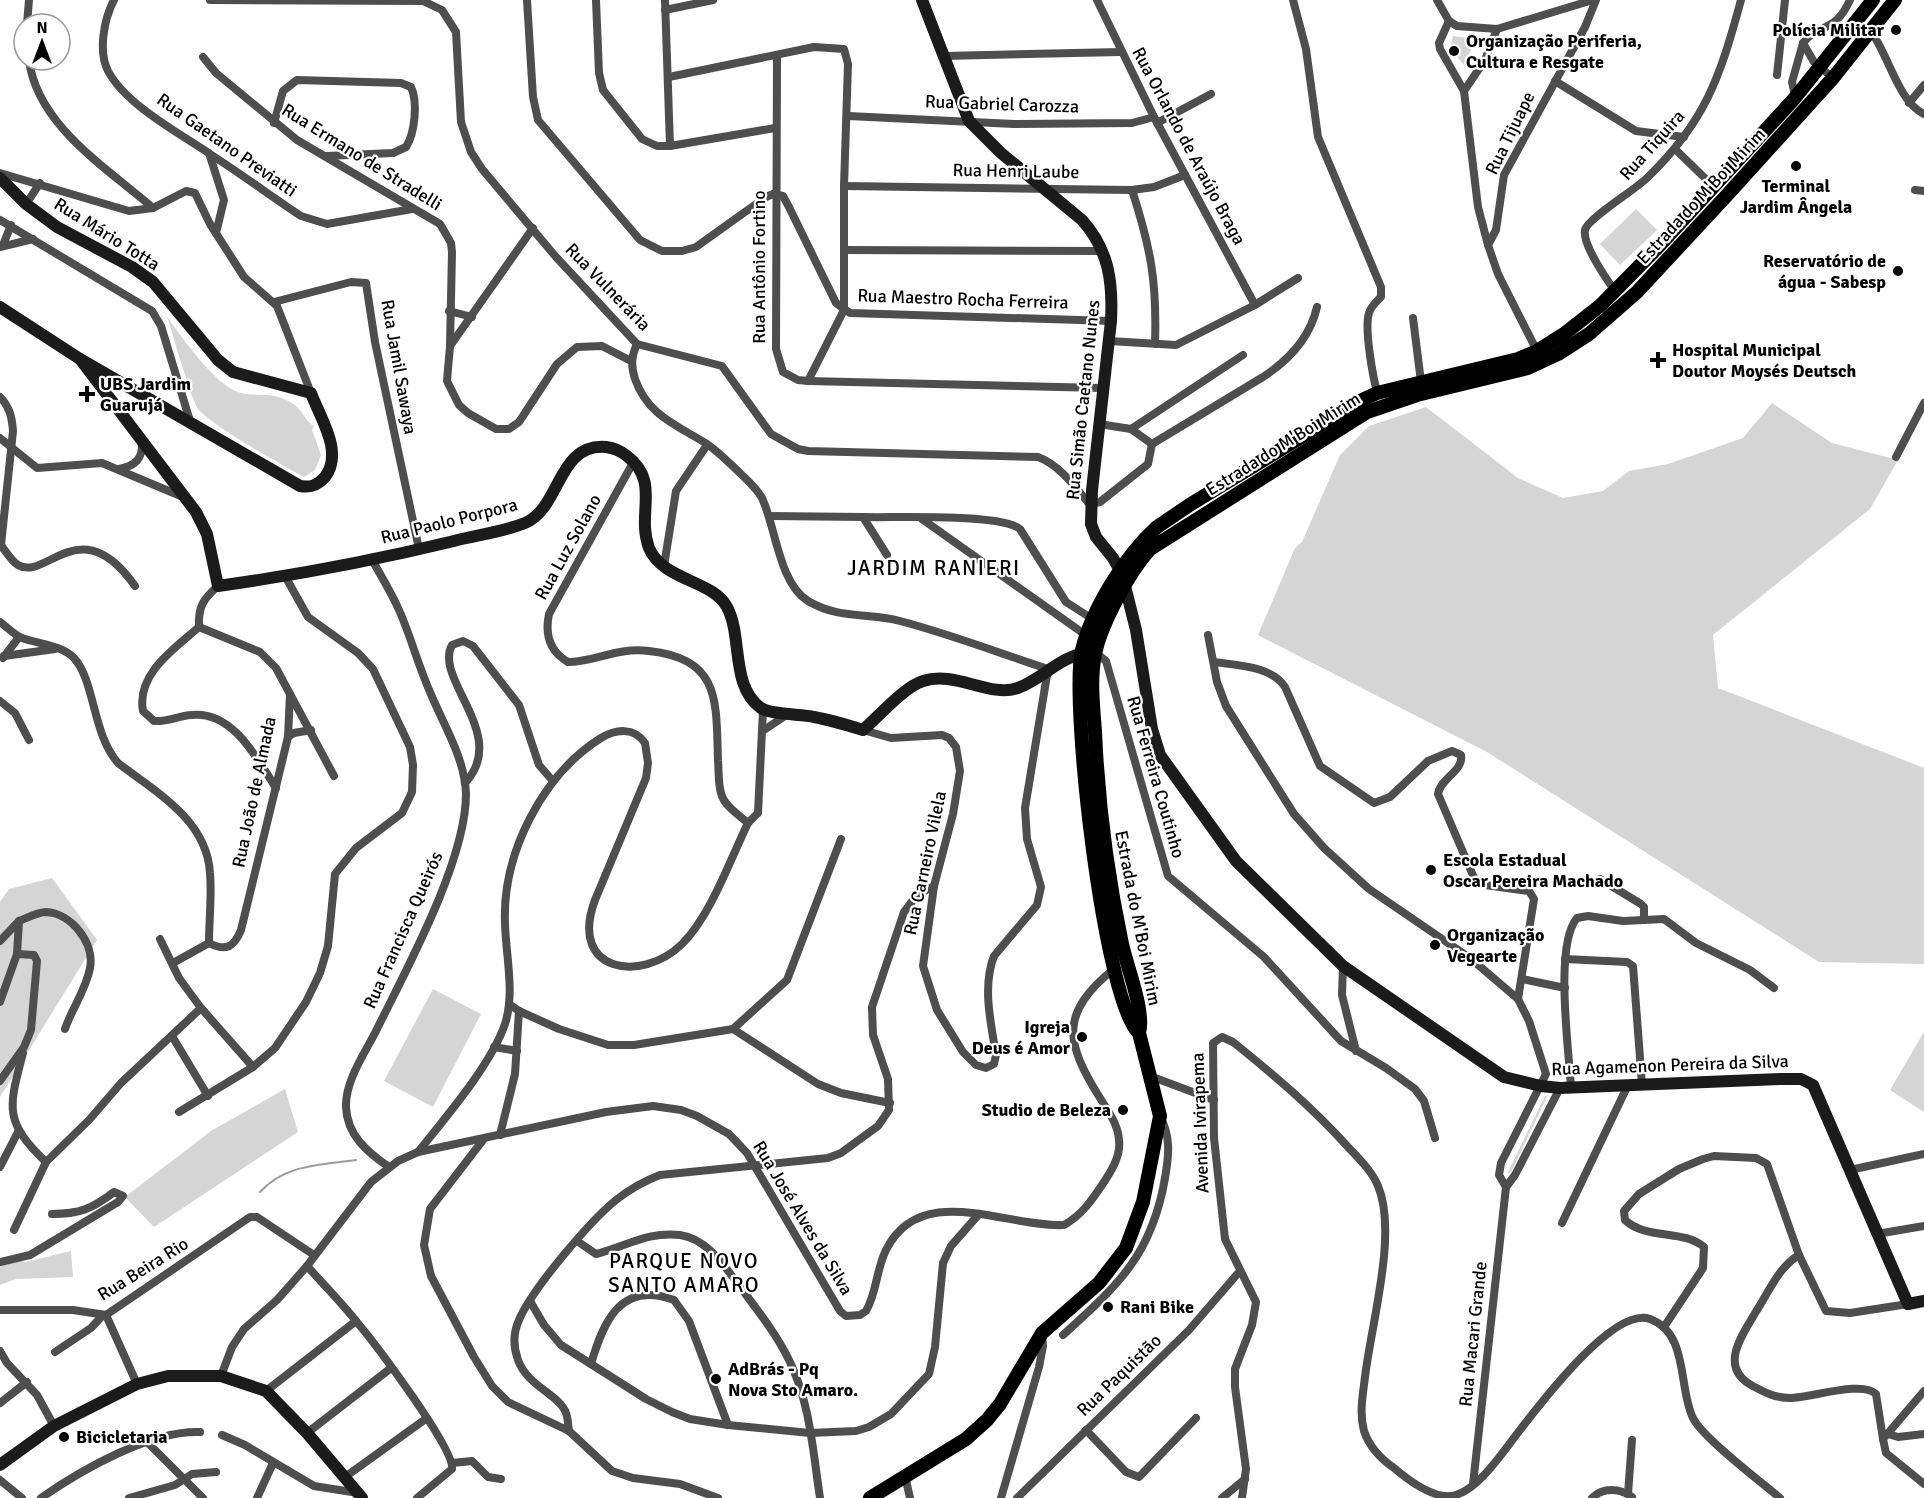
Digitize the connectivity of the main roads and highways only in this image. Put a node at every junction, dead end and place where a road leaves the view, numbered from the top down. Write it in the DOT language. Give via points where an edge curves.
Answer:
graph roads {
  1 [pos="1873,0"];
  2 [pos="1895,0"];
  3 [pos="1690,212"];
  4 [pos="1702,221"];
  5 [pos="1629,276"];
  6 [pos="1626,302"];
  7 [pos="1379,399"];
  8 [pos="1088,652"];
  9 [pos="870,1498"];
  1 -- 3 [label="main road, Estrada do M'Boi Mirim" via="1794,99"];
  2 -- 4 [label="main road, Estrada do M'Boi Mirim" via="1833,78"];
  3 -- 4 [label="main road" via="1699,210"];
  3 -- 5 [label="main road, Estrada do M'Boi Mirim"];
  4 -- 6 [label="main road, Estrada do M'Boi Mirim"];
  5 -- 6 [label="main road" via="1620,291"];
  5 -- 7 [label="main road, Estrada do M'Boi Mirim" via="1584,319 1537,351 1421,382"];
  6 -- 7 [label="main road, Estrada do M'Boi Mirim" via="1581,339 1543,362 1511,374"];
  7 -- 8 [label="main road, Estrada do M'Boi Mirim" via="1150,549"];
  7 -- 8 [label="main road, Estrada do M'Boi Mirim" via="1344,409 1191,504 1144,539 1121,569 1094,620 1087,636"];
  8 -- 9 [label="main road, Estrada do M'Boi Mirim" via="1103,837 1120,965 1138,1010 1139,1033 1160,1116 1137,1224 1097,1292 1042,1334 987,1420 966,1439"];
}
